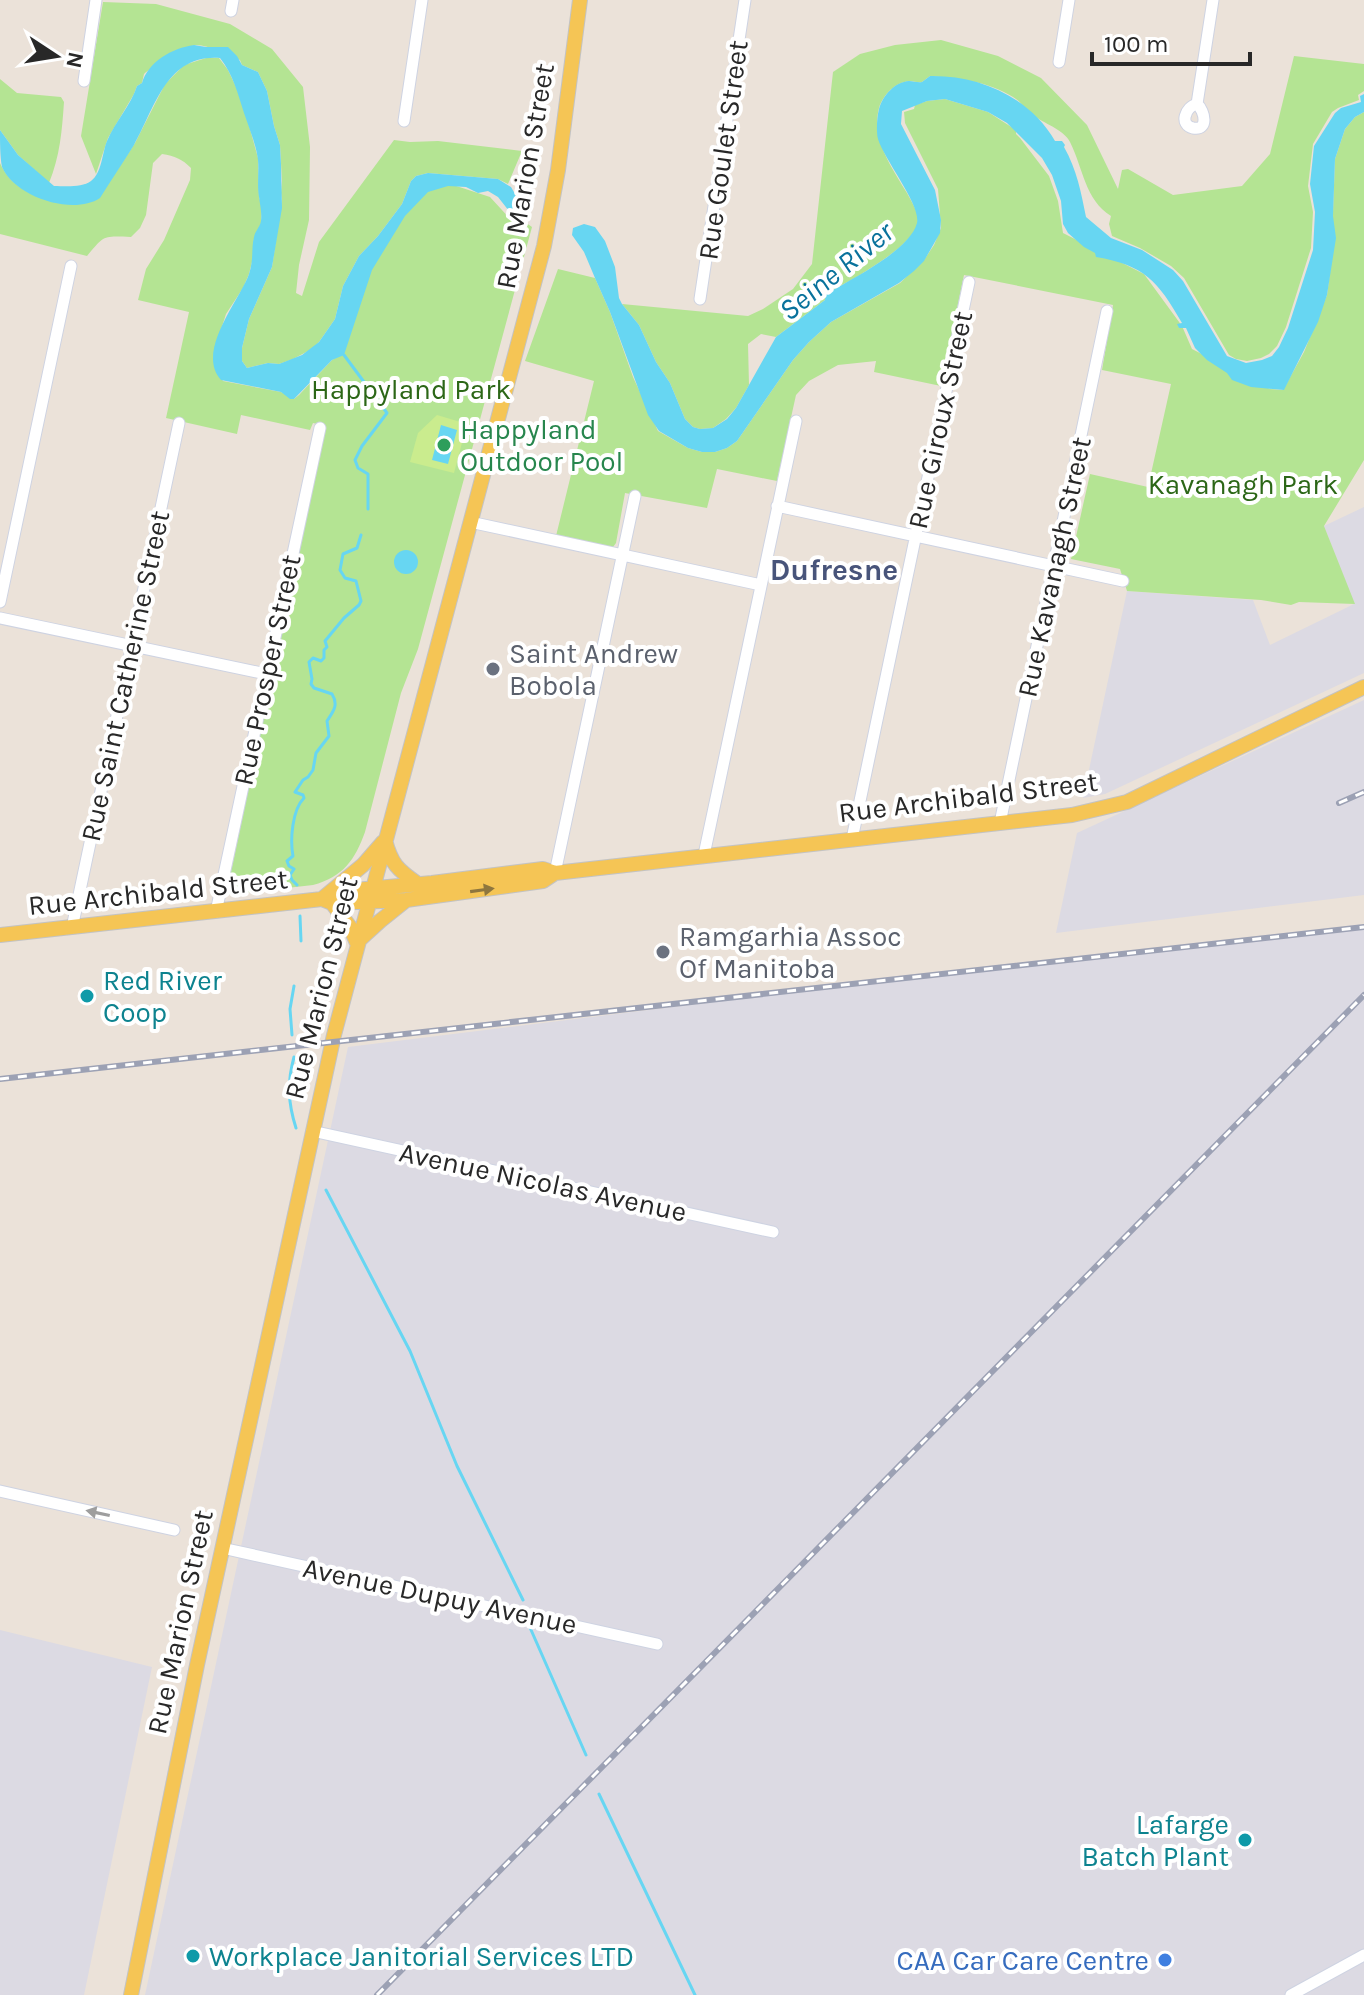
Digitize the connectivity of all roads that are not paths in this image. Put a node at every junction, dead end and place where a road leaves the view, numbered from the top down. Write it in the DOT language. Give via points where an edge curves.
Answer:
graph roads {
  1 [pos="96,0"];
  2 [pos="422,0"];
  3 [pos="580,0"];
  4 [pos="745,0"];
  5 [pos="1069,0"];
  6 [pos="1213,0"];
  7 [pos="1059,62"];
  8 [pos="84,81"];
  9 [pos="1197,104"];
  10 [pos="404,121"];
  11 [pos="71,266"];
  12 [pos="969,282"];
  13 [pos="700,299"];
  14 [pos="1107,311"];
  15 [pos="796,421"];
  16 [pos="179,423"];
  17 [pos="320,428"];
  18 [pos="635,496"];
  19 [pos="777,506"];
  20 [pos="470,522"];
  21 [pos="916,536"];
  22 [pos="622,555"];
  23 [pos="1054,566"];
  24 [pos="1123,581"];
  25 [pos="761,585"];
  26 [pos="0,602"];
  27 [pos="0,618"];
  28 [pos="132,647"];
  29 [pos="266,674"];
  30 [pos="1364,687"];
  31 [pos="1000,823"];
  32 [pos="852,839"];
  33 [pos="385,840"];
  34 [pos="704,855"];
  35 [pos="555,873"];
  36 [pos="418,884"];
  37 [pos="370,895"];
  38 [pos="325,899"];
  39 [pos="406,900"];
  40 [pos="216,912"];
  41 [pos="72,928"];
  42 [pos="0,935"];
  43 [pos="357,943"];
  44 [pos="312,1131"];
  45 [pos="773,1232"];
  46 [pos="0,1491"];
  47 [pos="174,1530"];
  48 [pos="222,1548"];
  49 [pos="657,1644"];
  50 [pos="1364,1955"];
  51 [pos="131,1995"];
  52 [pos="1291,1995"];
  1 -- 8 [label="street"];
  2 -- 10 [label="street"];
  3 -- 20 [label="main road, Rue Marion Street" via="544,246"];
  4 -- 13 [label="street, Rue Goulet Street"];
  5 -- 7 [label="street"];
  6 -- 9 [label="street"];
  11 -- 26 [label="street"];
  12 -- 21 [label="street, Rue Giroux Street"];
  14 -- 23 [label="street, Rue Kavanagh Street"];
  15 -- 19 [label="street"];
  16 -- 28 [label="street, Rue Saint Catherine Street"];
  17 -- 29 [label="street, Rue Prosper Street"];
  18 -- 22 [label="street"];
  19 -- 21 [label="street"];
  19 -- 25 [label="street"];
  20 -- 22 [label="street"];
  20 -- 33 [label="main road, Rue Marion Street"];
  21 -- 23 [label="street"];
  21 -- 32 [label="street, Rue Giroux Street"];
  22 -- 25 [label="street"];
  22 -- 35 [label="street"];
  23 -- 24 [label="street"];
  23 -- 31 [label="street, Rue Kavanagh Street"];
  25 -- 34 [label="street"];
  27 -- 28 [label="street"];
  28 -- 29 [label="street"];
  28 -- 41 [label="street, Rue Saint Catherine Street"];
  29 -- 40 [label="street, Rue Prosper Street"];
  30 -- 31 [label="main road, Rue Archibald Street" via="1127,802"];
  31 -- 32 [label="main road, Rue Archibald Street"];
  32 -- 34 [label="main road, Rue Archibald Street"];
  33 -- 36 [label="main road" via="389,858"];
  33 -- 37 [label="main road, Rue Marion Street"];
  33 -- 38 [label="main road"];
  34 -- 35 [label="main road, Rue Archibald Street"];
  35 -- 36 [label="main road, Rue Archibald Street" via="543,869"];
  39 -- 35 [label="main road, Rue Archibald Street, one-way" via="543,881"];
  36 -- 37 [label="main road, Rue Archibald Street"];
  37 -- 38 [label="main road, Rue Archibald Street"];
  37 -- 39 [label="main road, Rue Archibald Street"];
  37 -- 43 [label="main road, Rue Marion Street"];
  38 -- 40 [label="main road, Rue Archibald Street"];
  38 -- 43 [label="main road"];
  39 -- 43 [label="main road"];
  40 -- 41 [label="main road, Rue Archibald Street"];
  41 -- 42 [label="main road, Rue Archibald Street"];
  43 -- 44 [label="main road, Rue Marion Street"];
  44 -- 45 [label="street, Avenue Nicolas Avenue"];
  44 -- 48 [label="main road, Rue Marion Street"];
  47 -- 46 [label="street, one-way"];
  48 -- 49 [label="street, Avenue Dupuy Avenue"];
  48 -- 51 [label="main road, Rue Marion Street"];
  50 -- 52 [label="street"];
}
